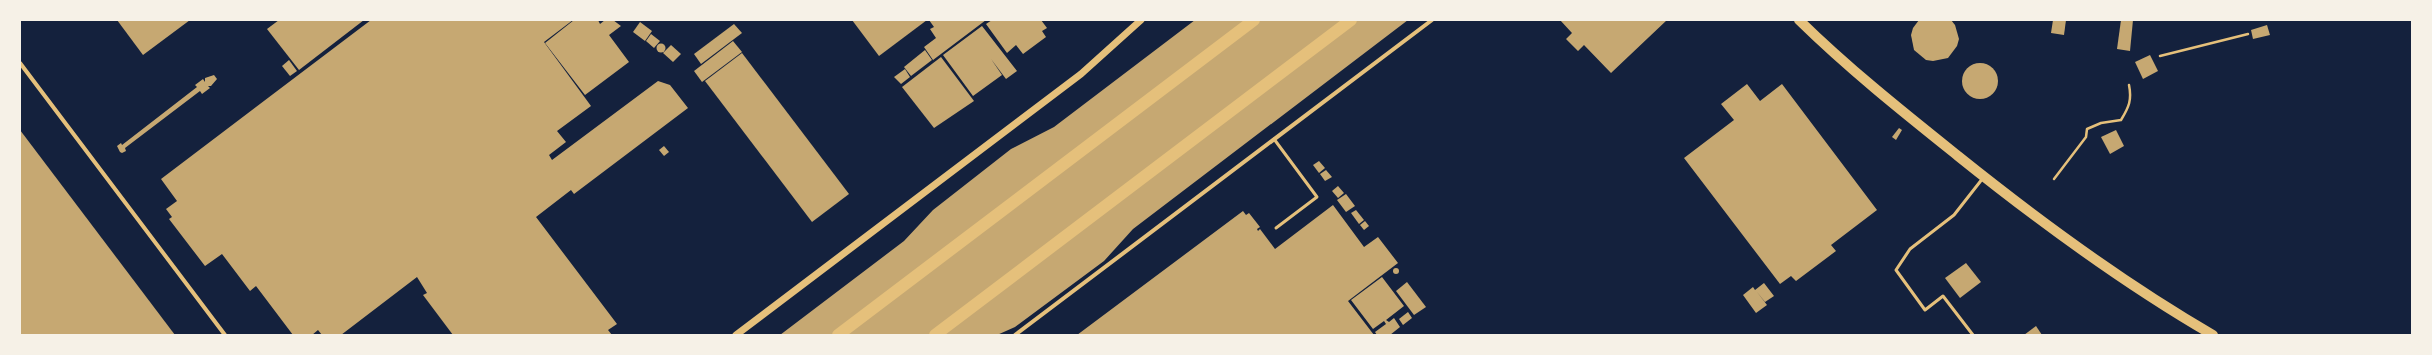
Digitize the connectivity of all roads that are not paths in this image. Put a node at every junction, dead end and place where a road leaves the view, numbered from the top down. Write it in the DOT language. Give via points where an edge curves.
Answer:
graph roads {
  1 [pos="1141,20"];
  2 [pos="1254,20"];
  3 [pos="1351,20"];
  4 [pos="1432,20"];
  5 [pos="1799,20"];
  6 [pos="20,63"];
  7 [pos="1274,139"];
  8 [pos="1984,177"];
  9 [pos="1276,228"];
  10 [pos="225,335"];
  11 [pos="736,335"];
  12 [pos="838,335"];
  13 [pos="935,335"];
  14 [pos="1016,335"];
  15 [pos="1973,335"];
  16 [pos="2213,335"];
  1 -- 11 [label="street" via="1081,74"];
  2 -- 12 [label="highway"];
  3 -- 13 [label="highway"];
  4 -- 7 [label="street"];
  5 -- 8 [label="main road" via="1876,91"];
  6 -- 10 [label="street"];
  7 -- 9 [label="lane" via="1317,197"];
  7 -- 14 [label="street"];
  8 -- 15 [label="lane" via="1954,215 1910,249 1896,270 1924,310 1943,296"];
  8 -- 16 [label="main road" via="2110,270"];
}
